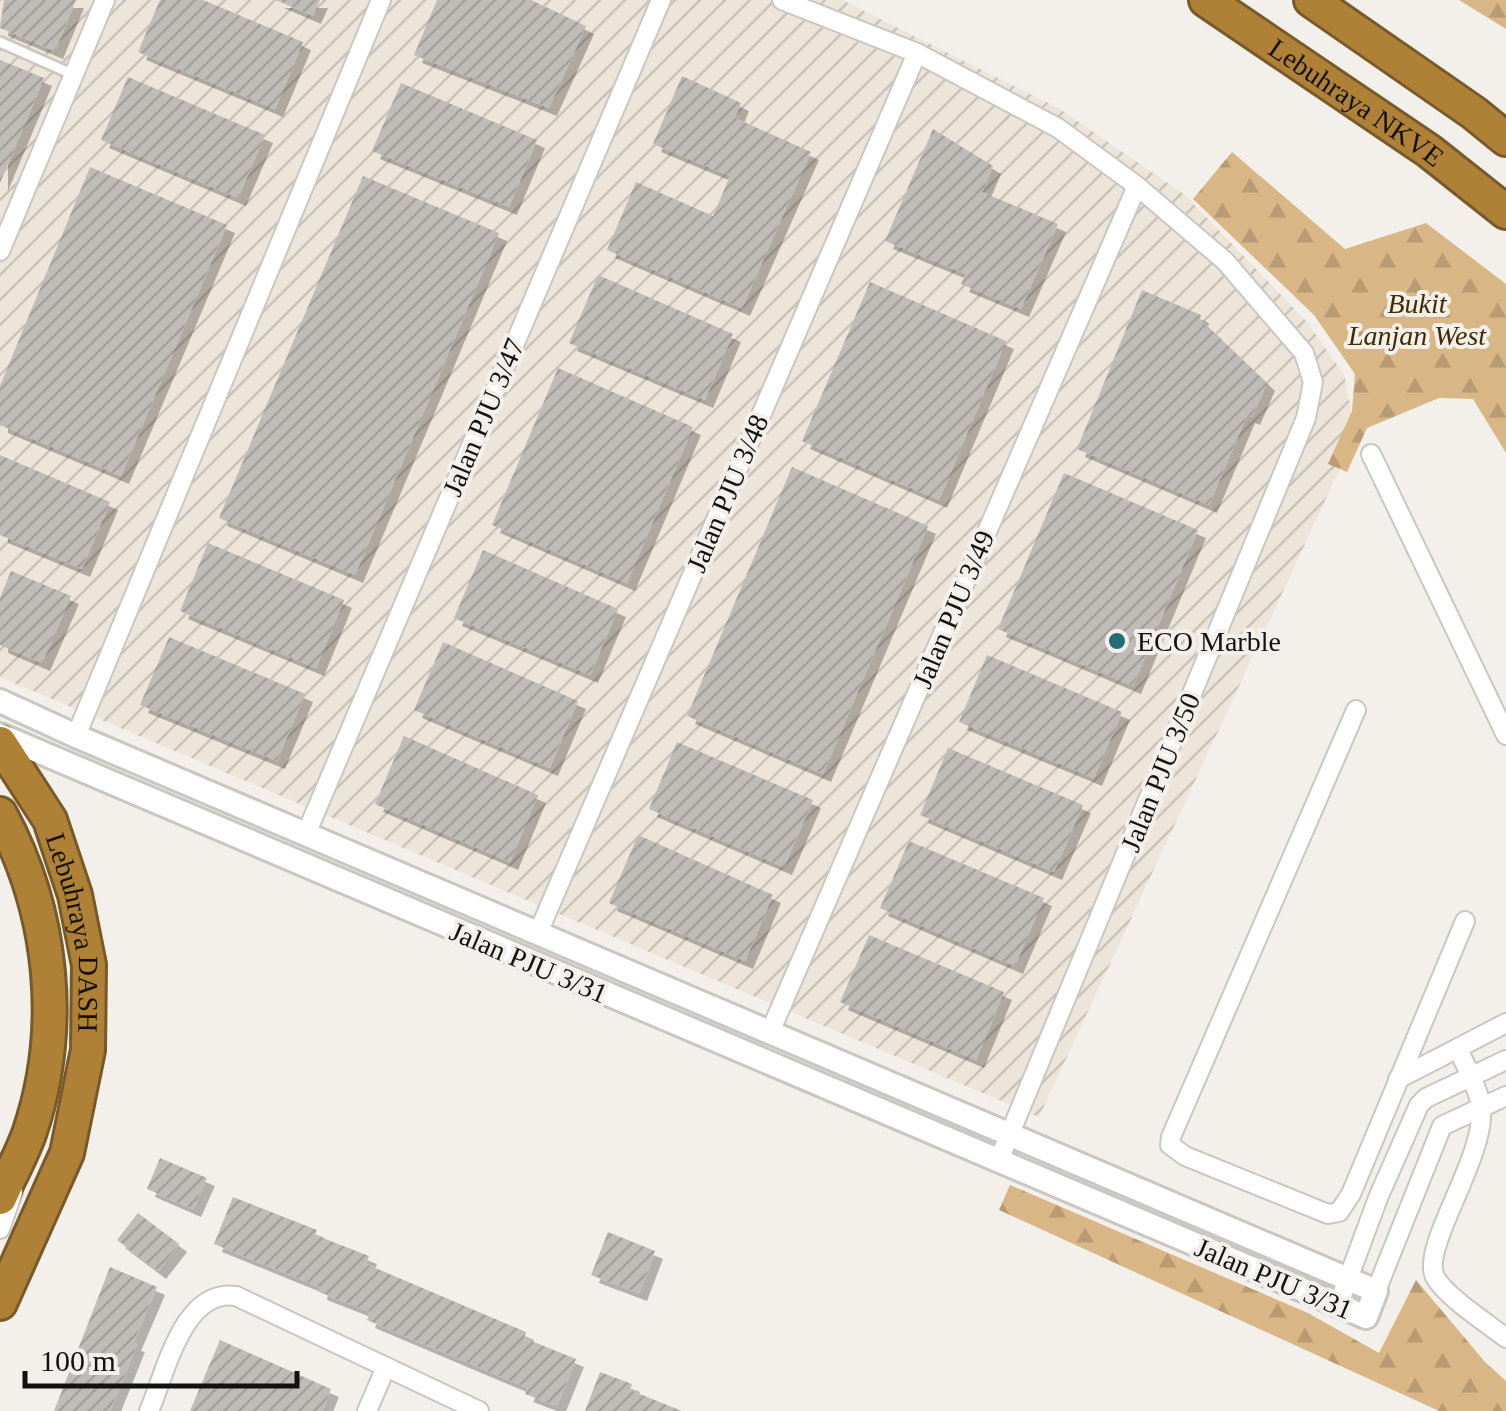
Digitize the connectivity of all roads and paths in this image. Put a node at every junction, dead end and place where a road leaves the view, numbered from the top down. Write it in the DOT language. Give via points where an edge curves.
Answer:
graph roads {
  1 [pos="105,0"];
  2 [pos="381,0"];
  3 [pos="661,0"];
  4 [pos="782,0"];
  5 [pos="1206,0"];
  6 [pos="1311,0"];
  7 [pos="0,42"];
  8 [pos="917,54"];
  9 [pos="74,74"];
  10 [pos="1506,139"];
  11 [pos="1136,186"];
  12 [pos="1506,212"];
  13 [pos="0,251"];
  14 [pos="1371,454"];
  15 [pos="0,701"];
  16 [pos="1356,710"];
  17 [pos="1506,735"];
  18 [pos="76,736"];
  19 [pos="0,739"];
  20 [pos="0,814"];
  21 [pos="306,834"];
  22 [pos="1465,922"];
  23 [pos="538,933"];
  24 [pos="1506,1023"];
  25 [pos="770,1032"];
  26 [pos="1458,1048"];
  27 [pos="1506,1060"];
  28 [pos="1470,1078"];
  29 [pos="1398,1080"];
  30 [pos="49,1092"];
  31 [pos="1506,1096"];
  32 [pos="1481,1107"];
  33 [pos="1010,1135"];
  34 [pos="999,1160"];
  35 [pos="0,1198"];
  36 [pos="0,1229"];
  37 [pos="1348,1280"];
  38 [pos="1376,1291"];
  39 [pos="0,1302"];
  40 [pos="1338,1306"];
  41 [pos="1506,1338"];
  42 [pos="386,1367"];
  43 [pos="149,1411"];
  44 [pos="367,1411"];
  45 [pos="479,1411"];
  1 -- 9 [label="street"];
  2 -- 18 [label="street"];
  3 -- 21 [label="street, Jalan PJU 3/47"];
  4 -- 8 [label="street"];
  5 -- 12 [label="highway, Lebuhraya NKVE" via="1429,151"];
  6 -- 10 [label="highway, Lebuhraya NKVE"];
  7 -- 9 [label="lane"];
  8 -- 11 [label="street" via="1058,128"];
  8 -- 23 [label="street, Jalan PJU 3/48"];
  9 -- 13 [label="street"];
  11 -- 25 [label="street, Jalan PJU 3/49"];
  11 -- 33 [label="street, Jalan PJU 3/50" via="1225,261 1304,353 1313,382 1306,418"];
  14 -- 17 [label="street"];
  15 -- 18 [label="street, Jalan PJU 3/31"];
  16 -- 29 [label="street" via="1170,1144 1328,1214 1339,1212"];
  18 -- 21 [label="street, Jalan PJU 3/31"];
  19 -- 34 [label="street, Jalan PJU 3/31"];
  19 -- 39 [label="highway, Lebuhraya DASH" via="50,820 89,965 88,1050 67,1152"];
  20 -- 35 [label="highway, Lebuhraya DASH" via="26,874 50,967 45,1064 29,1134"];
  21 -- 23 [label="street, Jalan PJU 3/31"];
  22 -- 29 [label="street"];
  23 -- 25 [label="street, Jalan PJU 3/31"];
  24 -- 26 [label="street"];
  25 -- 33 [label="street, Jalan PJU 3/31"];
  26 -- 28 [label="street"];
  26 -- 29 [label="street"];
  27 -- 28 [label="street"];
  28 -- 32 [label="street"];
  28 -- 37 [label="street" via="1420,1105"];
  30 -- 36 [label="street"];
  31 -- 32 [label="street"];
  32 -- 38 [label="street" via="1442,1126"];
  32 -- 41 [label="street" via="1474,1155 1431,1264 1446,1289"];
  33 -- 34 [label="street, Jalan PJU 3/50"];
  33 -- 37 [label="street, Jalan PJU 3/31"];
  34 -- 40 [label="street, Jalan PJU 3/31"];
  37 -- 38 [label="street, Jalan PJU 3/31"];
  37 -- 40 [label="street"];
  38 -- 40 [label="street, Jalan PJU 3/31" via="1366,1317"];
  42 -- 43 [label="street" via="236,1296 215,1296 190,1314"];
  42 -- 44 [label="street"];
  42 -- 45 [label="street"];
}
